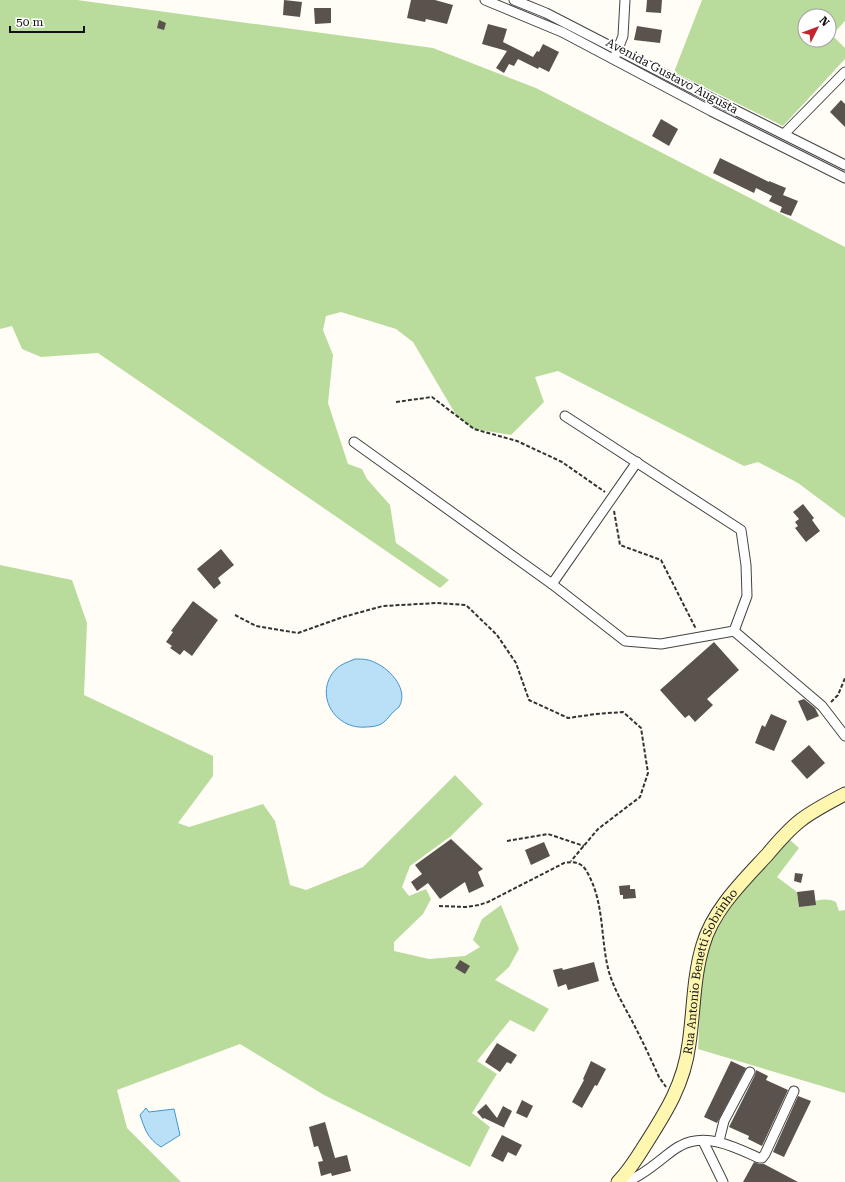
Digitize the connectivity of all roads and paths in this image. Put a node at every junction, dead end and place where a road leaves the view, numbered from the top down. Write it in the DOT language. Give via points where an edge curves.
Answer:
graph roads {
  1 [pos="485,0"];
  2 [pos="514,0"];
  3 [pos="625,0"];
  4 [pos="618,49"];
  5 [pos="613,58"];
  6 [pos="845,72"];
  7 [pos="784,134"];
  8 [pos="845,165"];
  9 [pos="845,178"];
  10 [pos="396,402"];
  11 [pos="565,416"];
  12 [pos="354,442"];
  13 [pos="637,462"];
  14 [pos="612,497"];
  15 [pos="552,584"];
  16 [pos="235,615"];
  17 [pos="734,630"];
  18 [pos="701,637"];
  19 [pos="845,678"];
  20 [pos="822,706"];
  21 [pos="845,736"];
  22 [pos="845,794"];
  23 [pos="507,841"];
  24 [pos="584,846"];
  25 [pos="571,861"];
  26 [pos="439,906"];
  27 [pos="750,1072"];
  28 [pos="794,1091"];
  29 [pos="675,1095"];
  30 [pos="703,1141"];
  31 [pos="719,1141"];
  32 [pos="618,1182"];
  33 [pos="626,1182"];
  34 [pos="723,1182"];
  1 -- 5 [label="street, Avenida Gustavo Augusta" via="562,32"];
  2 -- 4 [label="street, Avenida Gustavo Augusta"];
  3 -- 4 [label="street" via="623,36"];
  4 -- 5 [label="street"];
  4 -- 7 [label="street, Avenida Gustavo Augusta"];
  5 -- 9 [label="street, Avenida Gustavo Augusta" via="711,111"];
  6 -- 7 [label="street"];
  7 -- 8 [label="street, Avenida Gustavo Augusta"];
  10 -- 14 [label="path" via="432,397 474,429 517,441 562,462"];
  11 -- 13 [label="street"];
  12 -- 15 [label="street"];
  13 -- 14 [label="street"];
  13 -- 17 [label="street" via="741,530 747,596"];
  14 -- 15 [label="street"];
  14 -- 18 [label="path" via="620,545 661,560"];
  15 -- 18 [label="street" via="625,641 661,644"];
  16 -- 24 [label="path" via="256,626 298,633 383,606 437,603 466,606 496,634 516,663 529,700 568,718 623,712 641,728 648,774 640,797 598,829"];
  17 -- 18 [label="street"];
  17 -- 20 [label="street"];
  19 -- 20 [label="path" via="834,699"];
  20 -- 21 [label="street"];
  22 -- 29 [label="main road, Rua Antonio Benetti Sobrinho" via="818,808 783,837 739,885 714,920 703,943 696,970 690,1044"];
  23 -- 24 [label="path" via="548,834"];
  24 -- 25 [label="path"];
  25 -- 26 [label="path" via="545,871 488,902 479,905"];
  25 -- 29 [label="path" via="578,863 588,872 597,897 608,964 620,1001 661,1080"];
  27 -- 31 [label="street" via="724,1121"];
  28 -- 31 [label="street" via="762,1158"];
  29 -- 32 [label="main road, Rua Antonio Benetti Sobrinho" via="630,1168"];
  30 -- 31 [label="street"];
  30 -- 33 [label="street" via="680,1146"];
  30 -- 34 [label="street"];
}
